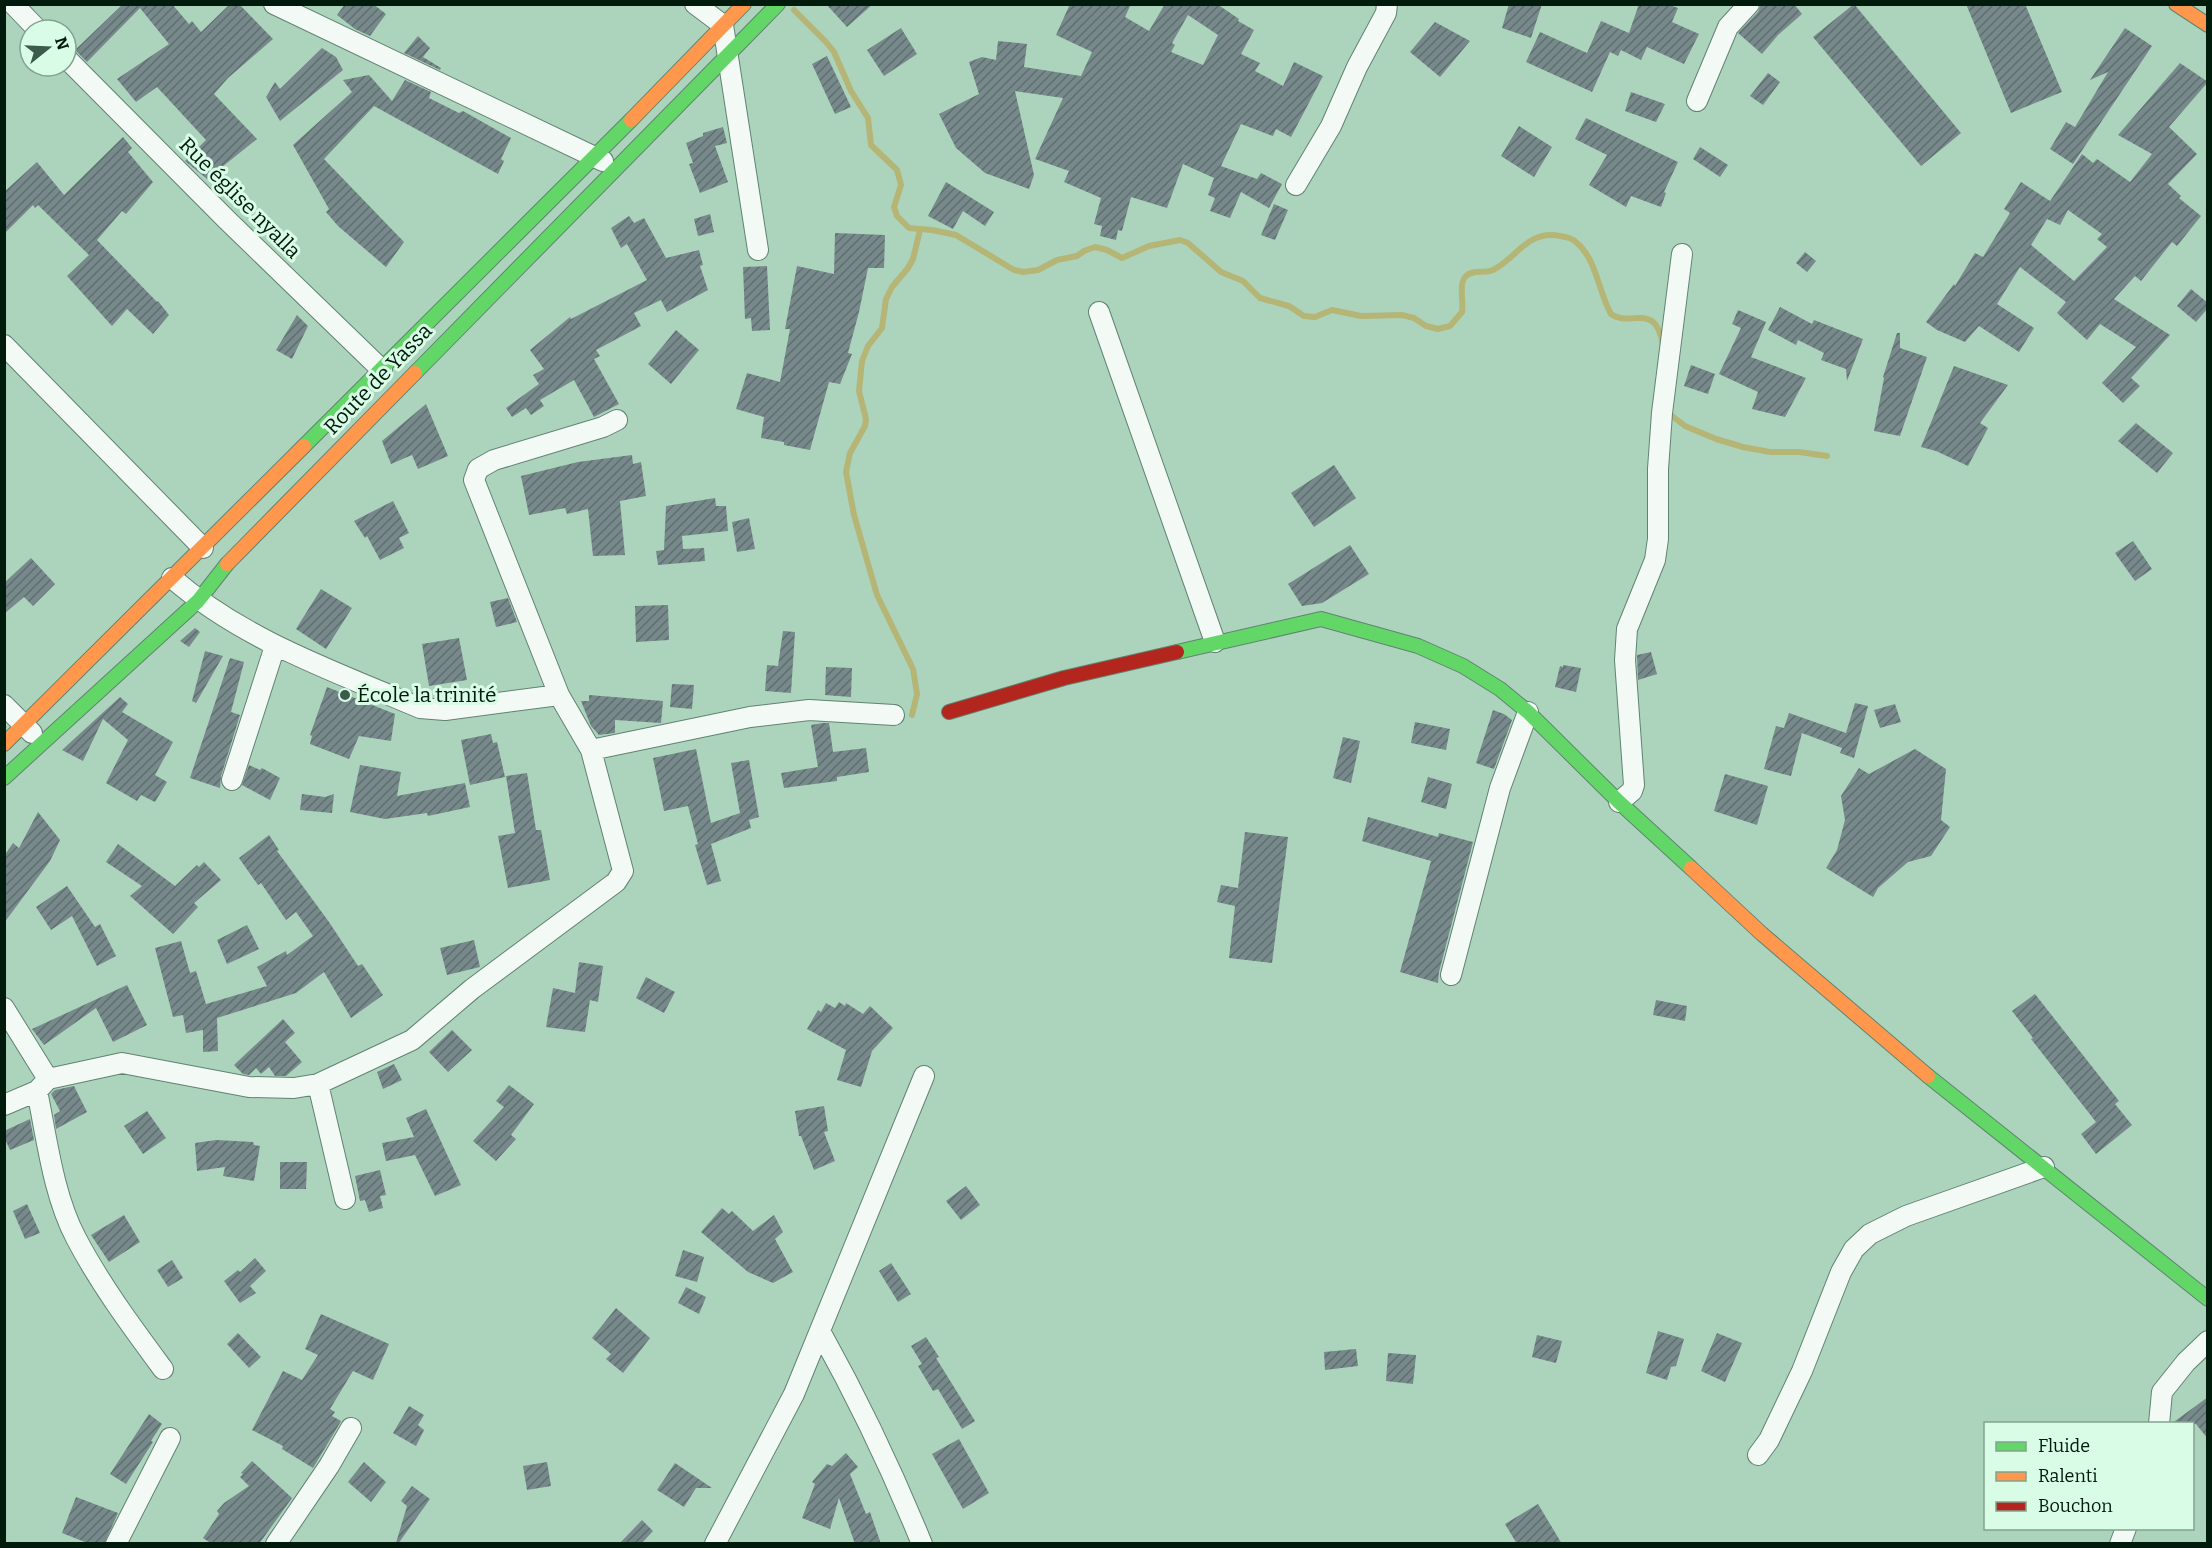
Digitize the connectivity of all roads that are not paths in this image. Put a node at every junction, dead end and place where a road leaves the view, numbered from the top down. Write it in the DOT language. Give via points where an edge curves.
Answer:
graph roads {
  1 [pos="274,4"];
  2 [pos="695,4"];
  3 [pos="744,4"];
  4 [pos="778,4"];
  5 [pos="1387,4"];
  6 [pos="1749,4"];
  7 [pos="2176,4"];
  8 [pos="12,8"];
  9 [pos="24,18"];
  10 [pos="2208,24"];
  11 [pos="723,25"];
  12 [pos="728,56"];
  13 [pos="78,70"];
  14 [pos="1697,101"];
  15 [pos="595,157"];
  16 [pos="616,167"];
  17 [pos="1296,185"];
  18 [pos="758,249"];
  19 [pos="1682,254"];
  20 [pos="1099,312"];
  21 [pos="4,345"];
  22 [pos="382,370"];
  23 [pos="616,420"];
  24 [pos="203,548"];
  25 [pos="172,578"];
  26 [pos="198,601"];
  27 [pos="1215,642"];
  28 [pos="275,646"];
  29 [pos="559,695"];
  30 [pos="4,705"];
  31 [pos="949,712"];
  32 [pos="1528,712"];
  33 [pos="894,715"];
  34 [pos="25,725"];
  35 [pos="42,743"];
  36 [pos="4,744"];
  37 [pos="591,750"];
  38 [pos="4,778"];
  39 [pos="232,780"];
  40 [pos="1619,802"];
  41 [pos="1451,975"];
  42 [pos="4,1008"];
  43 [pos="924,1076"];
  44 [pos="318,1084"];
  45 [pos="42,1085"];
  46 [pos="4,1105"];
  47 [pos="2044,1167"];
  48 [pos="345,1198"];
  49 [pos="2208,1299"];
  50 [pos="820,1331"];
  51 [pos="2208,1341"];
  52 [pos="163,1369"];
  53 [pos="2159,1422"];
  54 [pos="351,1428"];
  55 [pos="170,1438"];
  56 [pos="1758,1455"];
  57 [pos="116,1544"];
  58 [pos="276,1544"];
  59 [pos="715,1544"];
  60 [pos="922,1544"];
  1 -- 15 [label="street"];
  2 -- 11 [label="street"];
  3 -- 11 [label="main road, Route de Yassa"];
  4 -- 12 [label="main road, Route de Yassa"];
  5 -- 17 [label="street" via="1331,126"];
  6 -- 14 [label="street" via="1728,27"];
  7 -- 10 [label="main road"];
  8 -- 9 [label="street"];
  11 -- 12 [label="street"];
  11 -- 15 [label="main road, Route de Yassa"];
  12 -- 16 [label="main road, Route de Yassa"];
  12 -- 18 [label="street"];
  13 -- 22 [label="street, Rue église nyalla"];
  15 -- 16 [label="street"];
  15 -- 22 [label="main road, Route de Yassa"];
  16 -- 26 [label="main road, Route de Yassa" via="225,566"];
  19 -- 40 [label="street" via="1662,413 1657,549 1627,629 1634,785"];
  20 -- 27 [label="street"];
  21 -- 24 [label="street"];
  22 -- 24 [label="main road, Route de Yassa"];
  23 -- 29 [label="street" via="494,460 478,469 474,480"];
  24 -- 25 [label="main road, Route de Yassa"];
  25 -- 26 [label="street"];
  25 -- 34 [label="main road, Route de Yassa"];
  26 -- 28 [label="street"];
  26 -- 35 [label="main road, Route de Yassa"];
  27 -- 31 [label="main road" via="1064,678"];
  27 -- 32 [label="main road" via="1321,619 1418,646 1463,666"];
  28 -- 29 [label="street" via="420,708 445,710"];
  28 -- 39 [label="street"];
  29 -- 37 [label="street"];
  30 -- 34 [label="street"];
  32 -- 40 [label="main road"];
  32 -- 41 [label="street" via="1500,788"];
  33 -- 37 [label="street" via="809,710 750,717"];
  34 -- 35 [label="street"];
  34 -- 36 [label="main road, Route de Yassa"];
  35 -- 38 [label="main road, Route de Yassa"];
  37 -- 44 [label="street" via="623,872 616,882 472,989 412,1040"];
  40 -- 47 [label="main road" via="1798,964 1942,1087"];
  42 -- 45 [label="street"];
  43 -- 50 [label="street"];
  44 -- 45 [label="street" via="249,1087 122,1063"];
  44 -- 48 [label="street"];
  45 -- 46 [label="street"];
  45 -- 52 [label="street" via="59,1193 76,1237"];
  47 -- 49 [label="main road"];
  47 -- 56 [label="street" via="1906,1216 1870,1234 1854,1249 1802,1371"];
  50 -- 59 [label="street" via="794,1394"];
  50 -- 60 [label="street" via="891,1467"];
  51 -- 53 [label="street" via="2162,1392"];
  54 -- 58 [label="street"];
  55 -- 57 [label="street"];
}
